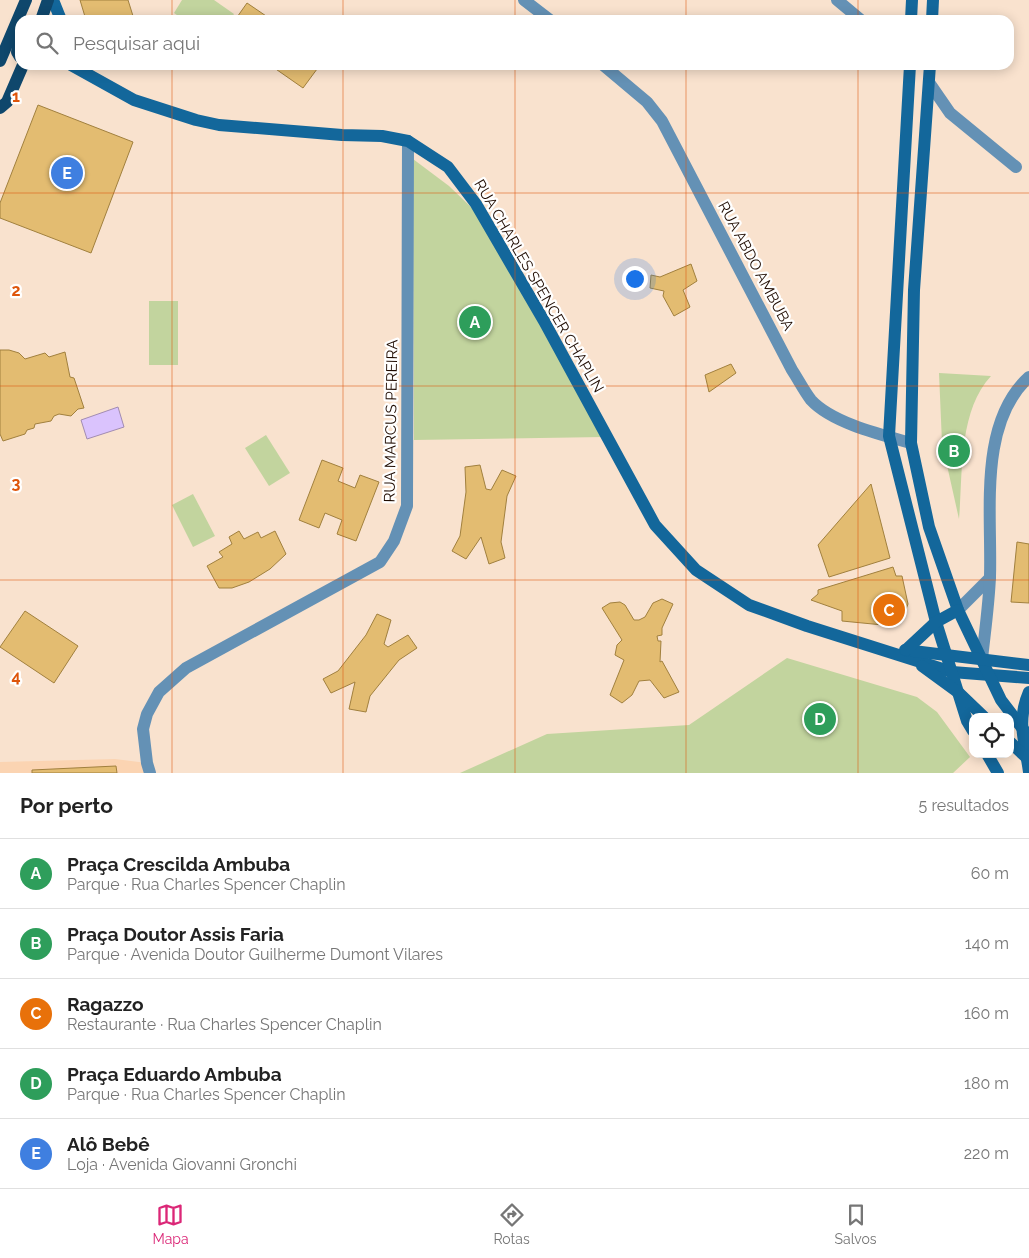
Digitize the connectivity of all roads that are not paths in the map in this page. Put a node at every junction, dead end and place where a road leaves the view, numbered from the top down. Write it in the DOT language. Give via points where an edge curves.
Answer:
graph roads {
  1 [pos="26,0"];
  2 [pos="48,0"];
  3 [pos="53,0"];
  4 [pos="524,0"];
  5 [pos="837,0"];
  6 [pos="912,0"];
  7 [pos="933,0"];
  8 [pos="21,15"];
  9 [pos="42,15"];
  10 [pos="58,15"];
  11 [pos="544,15"];
  12 [pos="855,15"];
  13 [pos="911,15"];
  14 [pos="932,15"];
  15 [pos="15,31"];
  16 [pos="0,61"];
  17 [pos="21,70"];
  18 [pos="89,70"];
  19 [pos="609,70"];
  20 [pos="910,70"];
  21 [pos="930,70"];
  22 [pos="930,84"];
  23 [pos="0,108"];
  24 [pos="408,141"];
  25 [pos="1016,167"];
  26 [pos="1029,377"];
  27 [pos="888,436"];
  28 [pos="911,443"];
  29 [pos="990,578"];
  30 [pos="958,610"];
  31 [pos="936,622"];
  32 [pos="908,654"];
  33 [pos="947,655"];
  34 [pos="982,659"];
  35 [pos="1029,665"];
  36 [pos="952,672"];
  37 [pos="988,676"];
  38 [pos="1029,678"];
  39 [pos="1029,692"];
  40 [pos="959,693"];
  41 [pos="980,713"];
  42 [pos="969,724"];
  43 [pos="1025,733"];
  44 [pos="1014,746"];
  45 [pos="989,758"];
  46 [pos="1028,759"];
  47 [pos="1029,772"];
  48 [pos="150,773"];
  49 [pos="998,773"];
  1 -- 8 [label="main road"];
  2 -- 9 [label="main road"];
  3 -- 10 [label="main road"];
  4 -- 11 [label="street"];
  5 -- 12 [label="street"];
  6 -- 13 [label="main road"];
  7 -- 14 [label="main road"];
  15 -- 16 [label="main road"];
  17 -- 23 [label="main road" via="7,102"];
  18 -- 24 [label="main road, RUA CHARLES SPENCER CHAPLIN" via="105,85 134,100 212,124 382,136"];
  19 -- 27 [label="street, RUA ABDO AMBUBA" via="647,102 662,121 788,361 812,400 831,414"];
  20 -- 27 [label="main road"];
  21 -- 22 [label="main road"];
  22 -- 25 [label="street" via="950,113"];
  22 -- 28 [label="main road" via="914,290"];
  24 -- 32 [label="main road, RUA CHARLES SPENCER CHAPLIN" via="448,167 476,204 655,525 696,570 749,605 878,648"];
  24 -- 48 [label="street, RUA MARCUS PEREIRA" via="407,506 402,523 380,562 231,642 172,679 152,703 144,729"];
  26 -- 29 [label="street" via="1008,401 999,421 991,477"];
  27 -- 28 [label="street, RUA ABDO AMBUBA"];
  27 -- 31 [label="main road"];
  28 -- 30 [label="main road" via="929,527"];
  29 -- 30 [label="street"];
  29 -- 34 [label="street"];
  30 -- 31 [label="main road"];
  30 -- 34 [label="main road"];
  31 -- 32 [label="main road"];
  31 -- 33 [label="main road"];
  32 -- 33 [label="main road, RUA CHARLES SPENCER CHAPLIN"];
  32 -- 36 [label="main road, RUA CHARLES SPENCER CHAPLIN"];
  32 -- 40 [label="main road"];
  33 -- 34 [label="main road, RUA CHARLES SPENCER CHAPLIN"];
  33 -- 36 [label="main road"];
  34 -- 35 [label="main road, RUA CHARLES SPENCER CHAPLIN"];
  34 -- 37 [label="main road"];
  36 -- 37 [label="main road, RUA CHARLES SPENCER CHAPLIN"];
  36 -- 40 [label="main road"];
  37 -- 38 [label="main road, RUA CHARLES SPENCER CHAPLIN"];
  37 -- 43 [label="main road" via="1000,700"];
  39 -- 43 [label="main road"];
  40 -- 41 [label="main road"];
  40 -- 42 [label="main road"];
  43 -- 46 [label="main road"];
  44 -- 46 [label="main road"];
  45 -- 49 [label="main road"];
  46 -- 47 [label="main road"];
}
